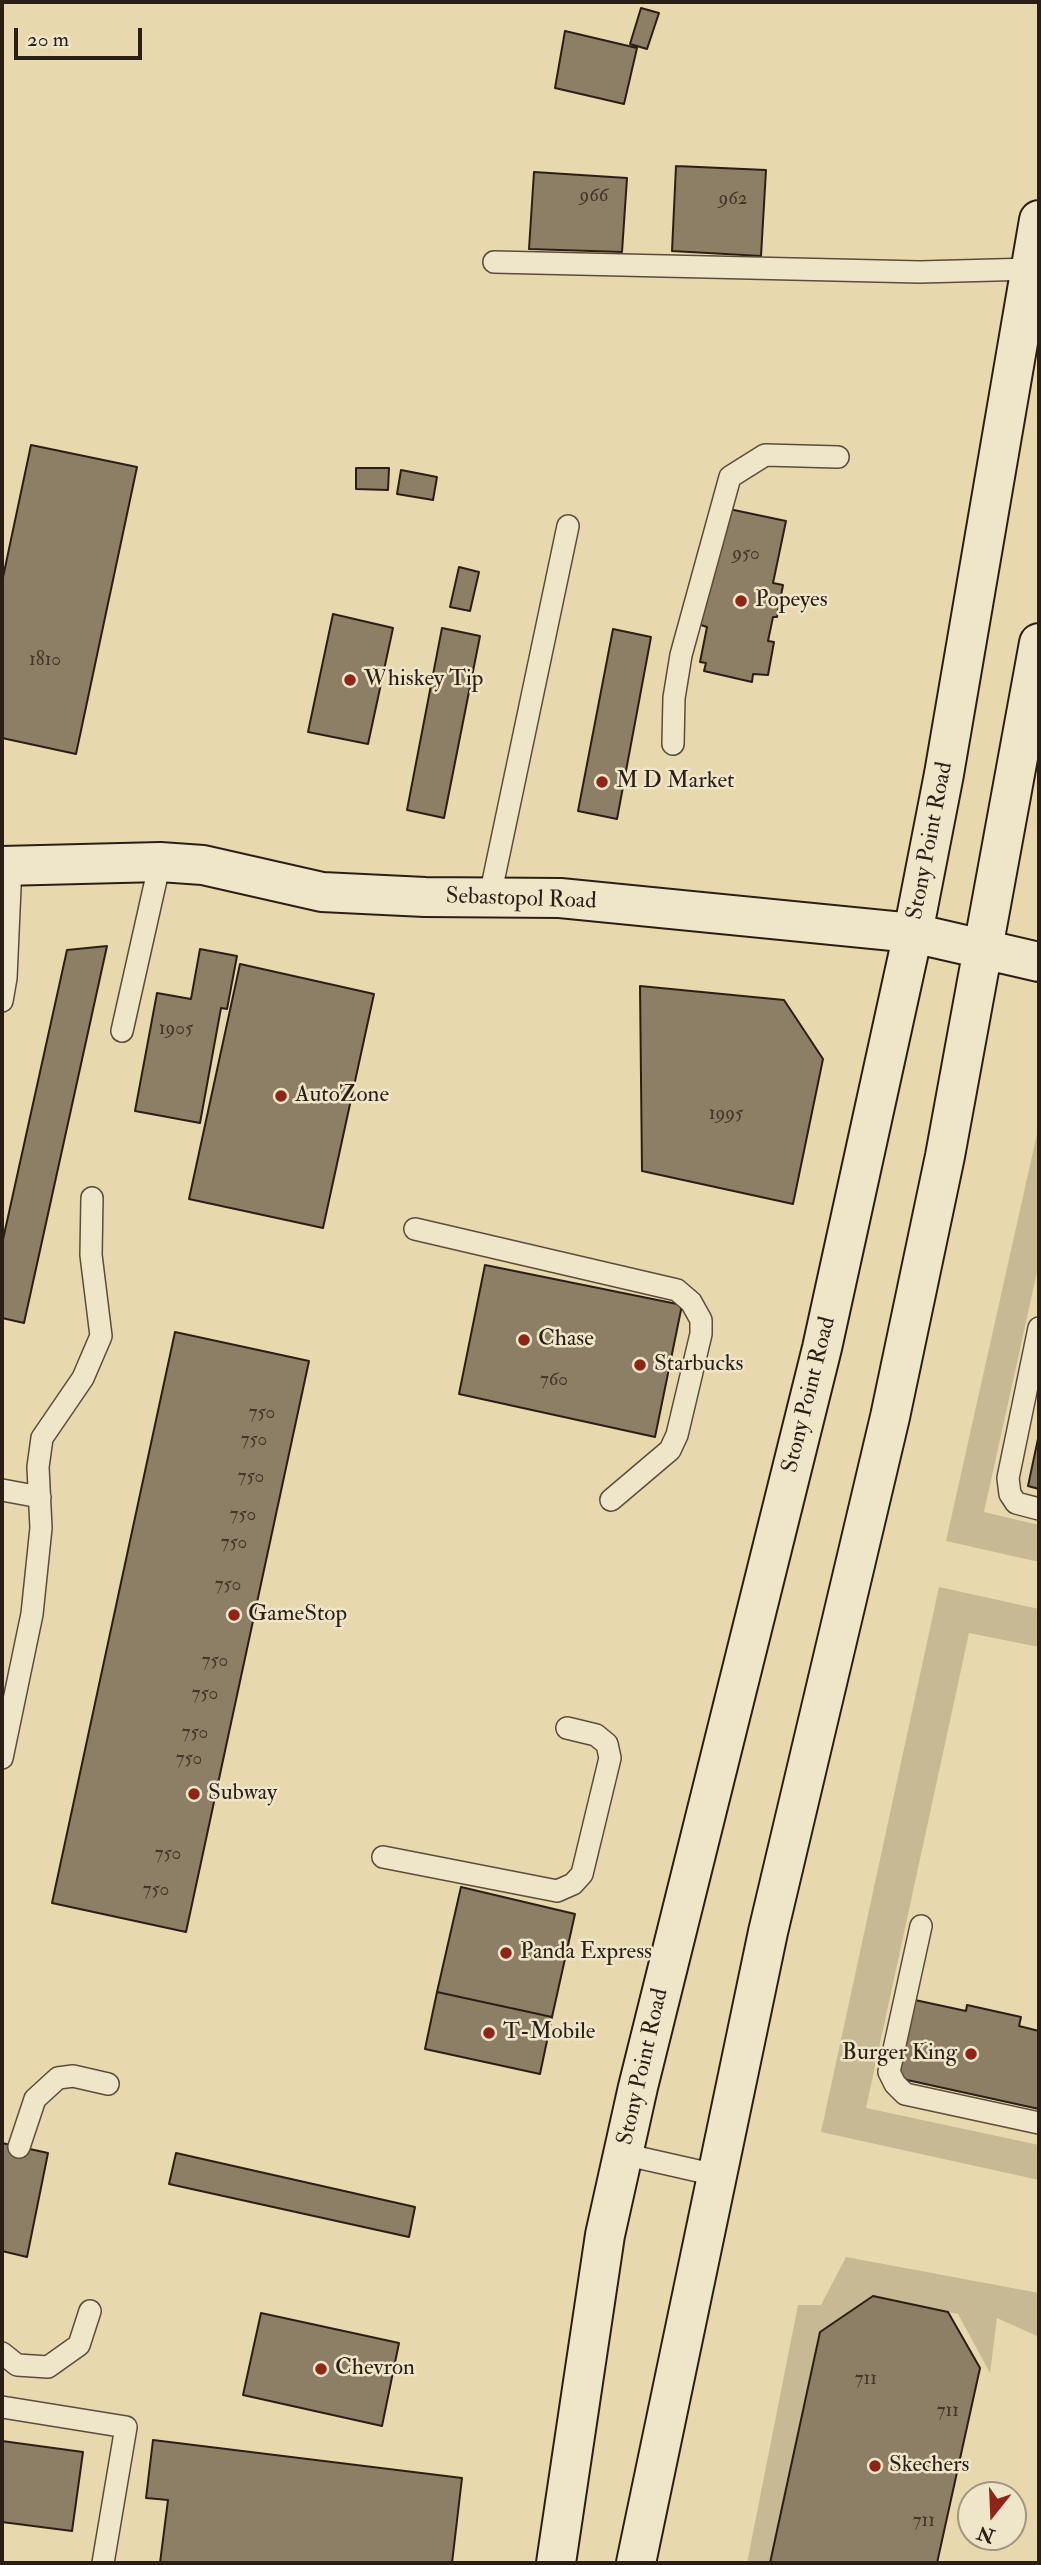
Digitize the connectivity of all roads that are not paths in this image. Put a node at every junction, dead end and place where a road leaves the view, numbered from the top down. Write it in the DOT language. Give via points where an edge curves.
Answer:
graph roads {
  1 [pos="1039,220"];
  2 [pos="494,262"];
  3 [pos="1032,269"];
  4 [pos="838,457"];
  5 [pos="568,526"];
  6 [pos="1039,643"];
  7 [pos="673,744"];
  8 [pos="160,862"];
  9 [pos="6,865"];
  10 [pos="490,896"];
  11 [pos="913,933"];
  12 [pos="983,947"];
  13 [pos="1039,962"];
  14 [pos="2,1001"];
  15 [pos="122,1031"];
  16 [pos="92,1198"];
  17 [pos="415,1229"];
  18 [pos="1039,1328"];
  19 [pos="2,1490"];
  20 [pos="40,1497"];
  21 [pos="611,1500"];
  22 [pos="1039,1509"];
  23 [pos="567,1728"];
  24 [pos="2,1758"];
  25 [pos="383,1857"];
  26 [pos="921,1926"];
  27 [pos="108,2084"];
  28 [pos="1039,2123"];
  29 [pos="19,2147"];
  30 [pos="623,2154"];
  31 [pos="716,2175"];
  32 [pos="90,2311"];
  33 [pos="2,2353"];
  34 [pos="2,2407"];
  35 [pos="103,2563"];
  36 [pos="556,2563"];
  37 [pos="636,2563"];
  1 -- 3 [label="main road, Stony Point Road"];
  2 -- 3 [label="lane" via="920,272"];
  3 -- 11 [label="main road, Stony Point Road"];
  4 -- 7 [label="lane" via="765,455 730,477 681,655"];
  5 -- 10 [label="lane"];
  6 -- 12 [label="main road"];
  8 -- 9 [label="main road, Sebastopol Road"];
  8 -- 10 [label="main road, Sebastopol Road" via="203,865 322,892 425,898"];
  8 -- 15 [label="lane"];
  9 -- 14 [label="lane"];
  10 -- 11 [label="main road, Sebastopol Road"];
  11 -- 12 [label="main road, Sebastopol Road"];
  11 -- 30 [label="main road, Stony Point Road" via="822,1348"];
  12 -- 13 [label="main road, Sebastopol Road"];
  12 -- 31 [label="main road" via="890,1417 768,1932"];
  16 -- 20 [label="lane" via="91,1255 101,1336 83,1378 42,1438"];
  17 -- 21 [label="lane" via="677,1290 691,1302 701,1320 701,1334 677,1436 670,1450"];
  18 -- 22 [label="lane" via="1008,1478 1016,1503"];
  19 -- 20 [label="lane"];
  20 -- 24 [label="lane" via="32,1614"];
  23 -- 25 [label="lane" via="596,1735 607,1744 610,1758 582,1874 573,1884 557,1891"];
  26 -- 28 [label="lane" via="889,2072 895,2084 905,2094"];
  27 -- 29 [label="lane" via="72,2076 58,2078 35,2099"];
  30 -- 31 [label="lane"];
  30 -- 36 [label="main road, Stony Point Road" via="605,2235"];
  31 -- 37 [label="main road"];
  32 -- 33 [label="lane" via="79,2345 48,2367 17,2365"];
  34 -- 35 [label="lane" via="126,2427"];
}
